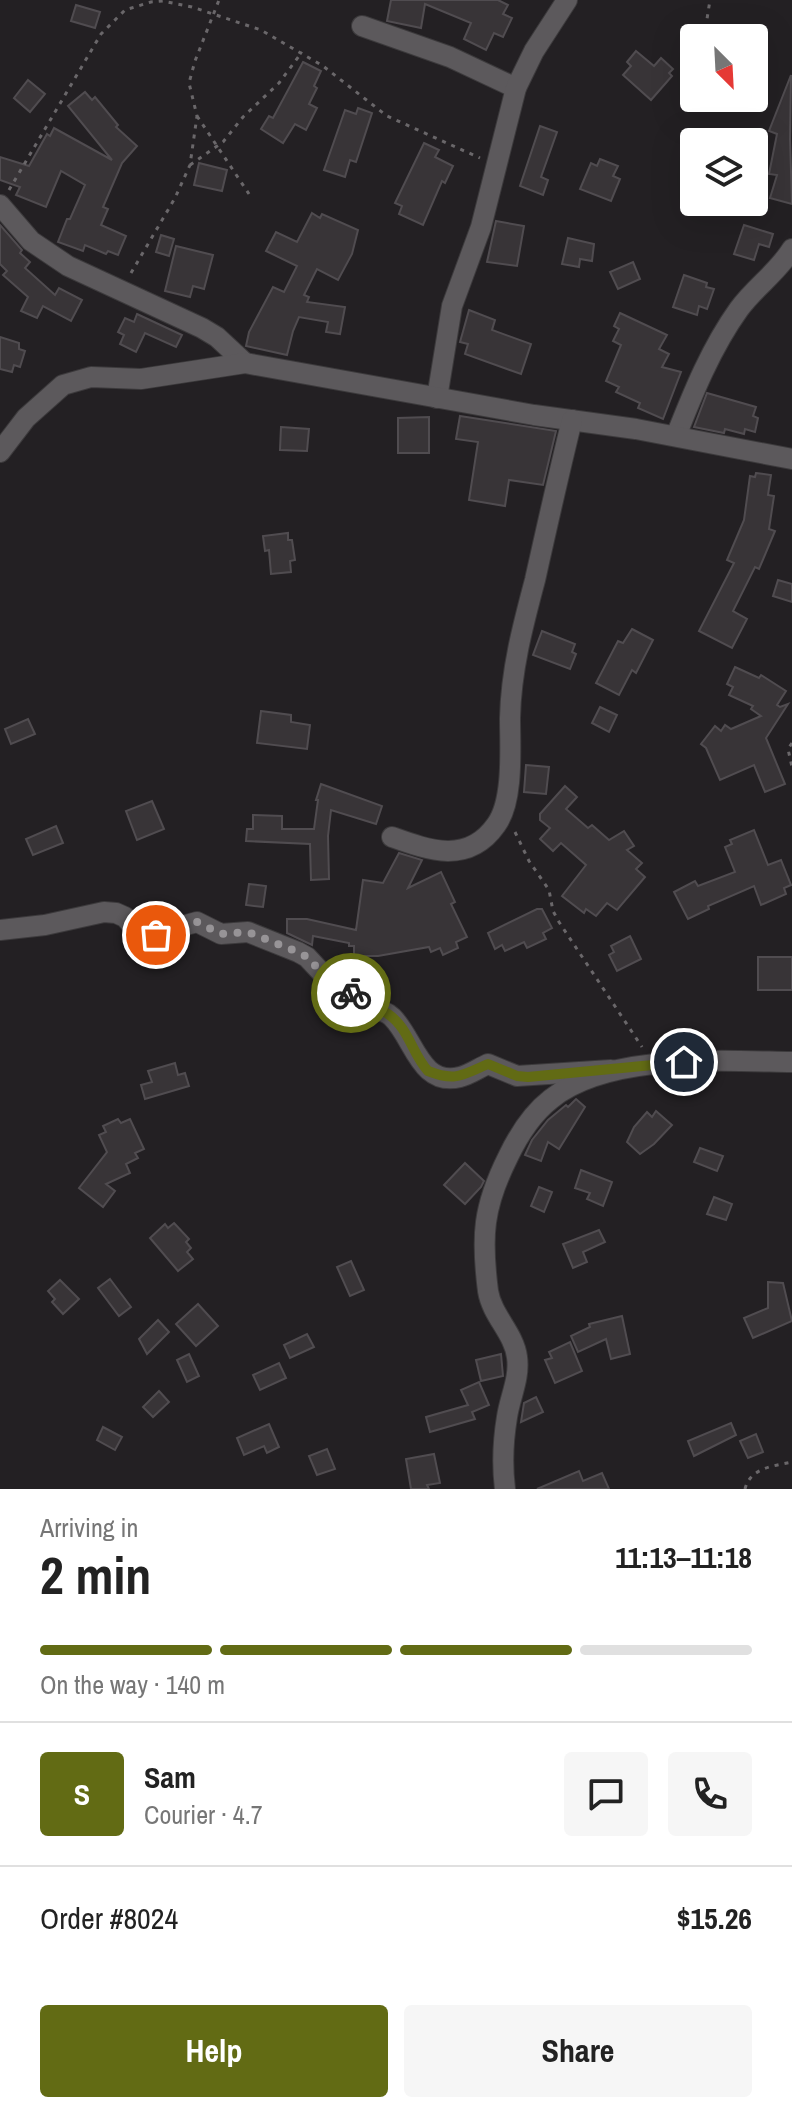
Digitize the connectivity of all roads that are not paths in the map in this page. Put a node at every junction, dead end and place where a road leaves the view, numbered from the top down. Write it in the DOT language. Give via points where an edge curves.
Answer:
graph roads {
  1 [pos="567,0"];
  2 [pos="362,26"];
  3 [pos="516,88"];
  4 [pos="4,199"];
  5 [pos="792,249"];
  6 [pos="245,363"];
  7 [pos="437,398"];
  8 [pos="572,420"];
  9 [pos="676,436"];
  10 [pos="0,452"];
  11 [pos="792,459"];
  12 [pos="392,837"];
  13 [pos="0,930"];
  14 [pos="792,1062"];
  15 [pos="611,1070"];
  16 [pos="505,1489"];
  1 -- 3 [label="street"];
  2 -- 3 [label="street" via="450,57"];
  3 -- 7 [label="street" via="481,227 452,306"];
  4 -- 6 [label="street" via="41,248 217,337"];
  5 -- 9 [label="street" via="732,320"];
  6 -- 7 [label="street"];
  6 -- 10 [label="street" via="141,379 91,377 63,385 26,418"];
  7 -- 8 [label="street"];
  8 -- 9 [label="street"];
  8 -- 12 [label="street" via="520,637 502,815 489,834 449,852"];
  9 -- 11 [label="street"];
  13 -- 15 [label="street" via="104,912 125,917 142,937 197,922 221,934 248,932 307,957 322,973 340,971 357,1002 392,1017 433,1074 457,1078 488,1064 528,1077"];
  14 -- 15 [label="street"];
  15 -- 16 [label="street" via="570,1087 541,1108 512,1148 486,1211 488,1293 517,1357 507,1415"];
}
